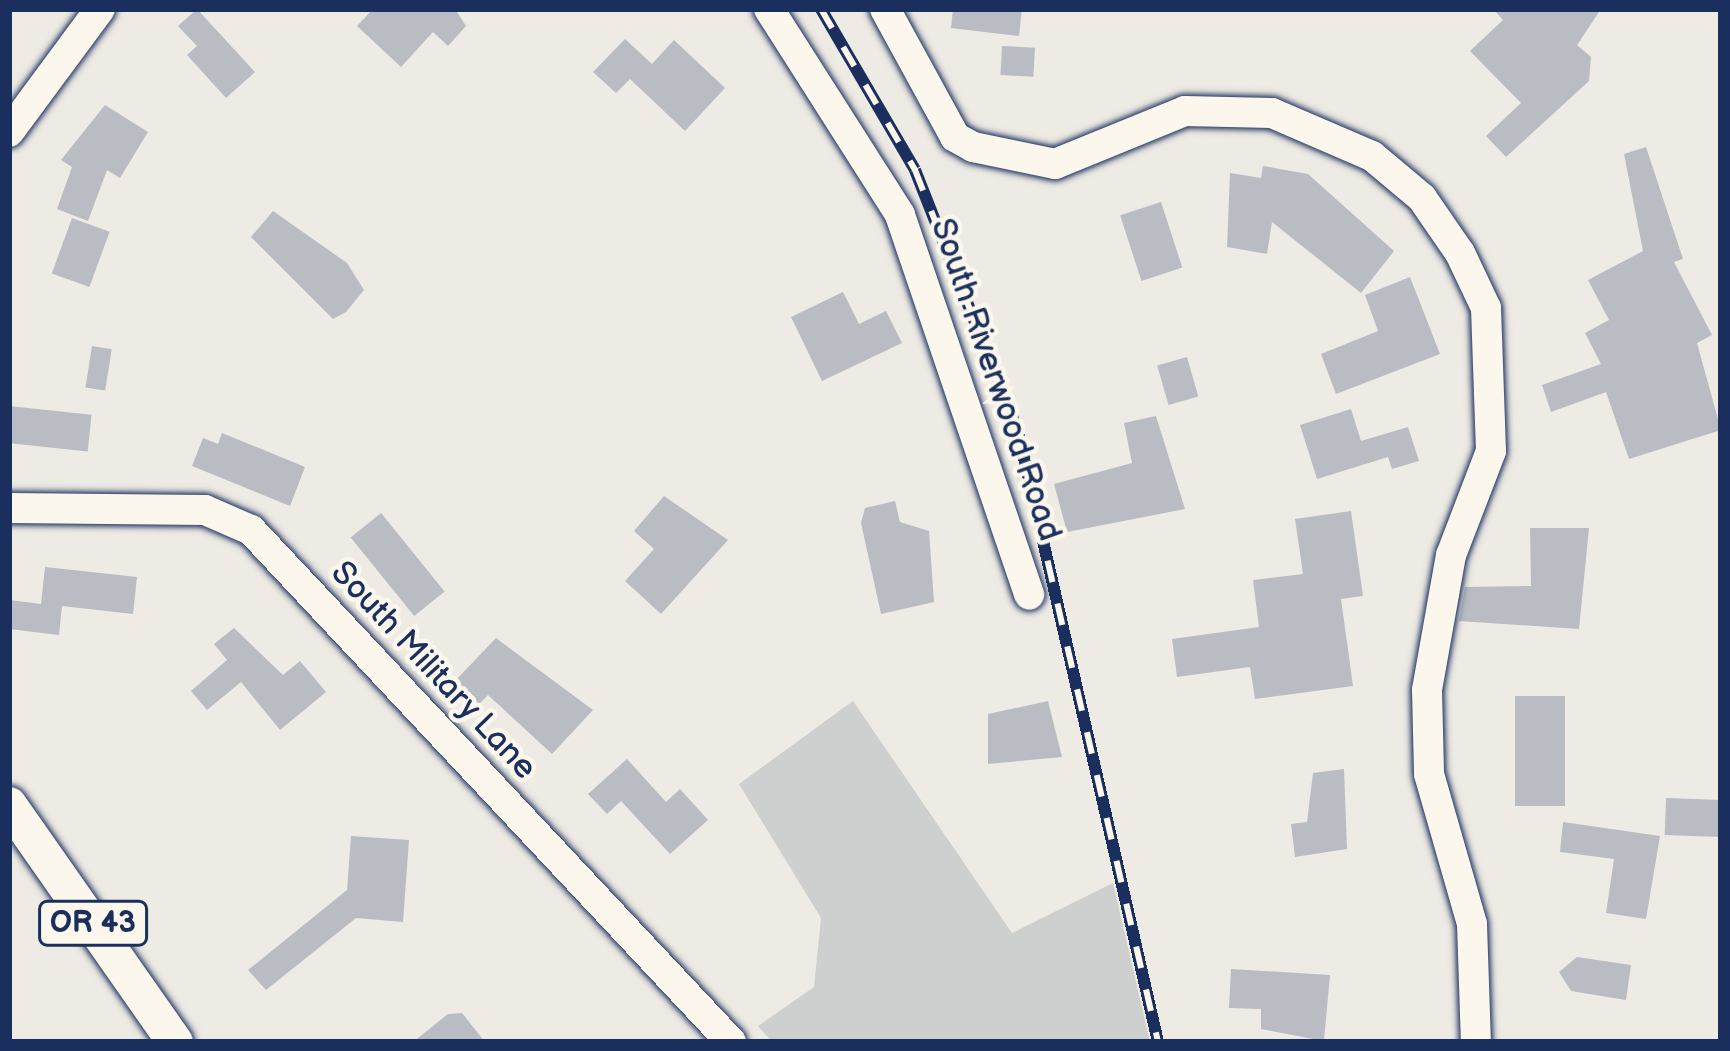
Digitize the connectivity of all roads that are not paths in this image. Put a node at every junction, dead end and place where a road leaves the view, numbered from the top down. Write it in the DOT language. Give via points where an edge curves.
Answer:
graph roads {
  1 [pos="100,9"];
  2 [pos="769,9"];
  3 [pos="885,9"];
  4 [pos="9,132"];
  5 [pos="9,508"];
  6 [pos="1029,595"];
  7 [pos="9,805"];
  8 [pos="176,1042"];
  9 [pos="730,1042"];
  10 [pos="1476,1042"];
  1 -- 4 [label="street"];
  2 -- 6 [label="street, South Riverwood Road" via="900,215"];
  3 -- 10 [label="street" via="955,136 973,147 1054,164 1173,114 1272,113 1372,156 1422,198 1460,253 1486,308 1491,451 1451,555 1428,732 1429,774 1472,924"];
  5 -- 9 [label="street, South Military Lane" via="205,510 251,530"];
  7 -- 8 [label="main road, OR 43"];
}
